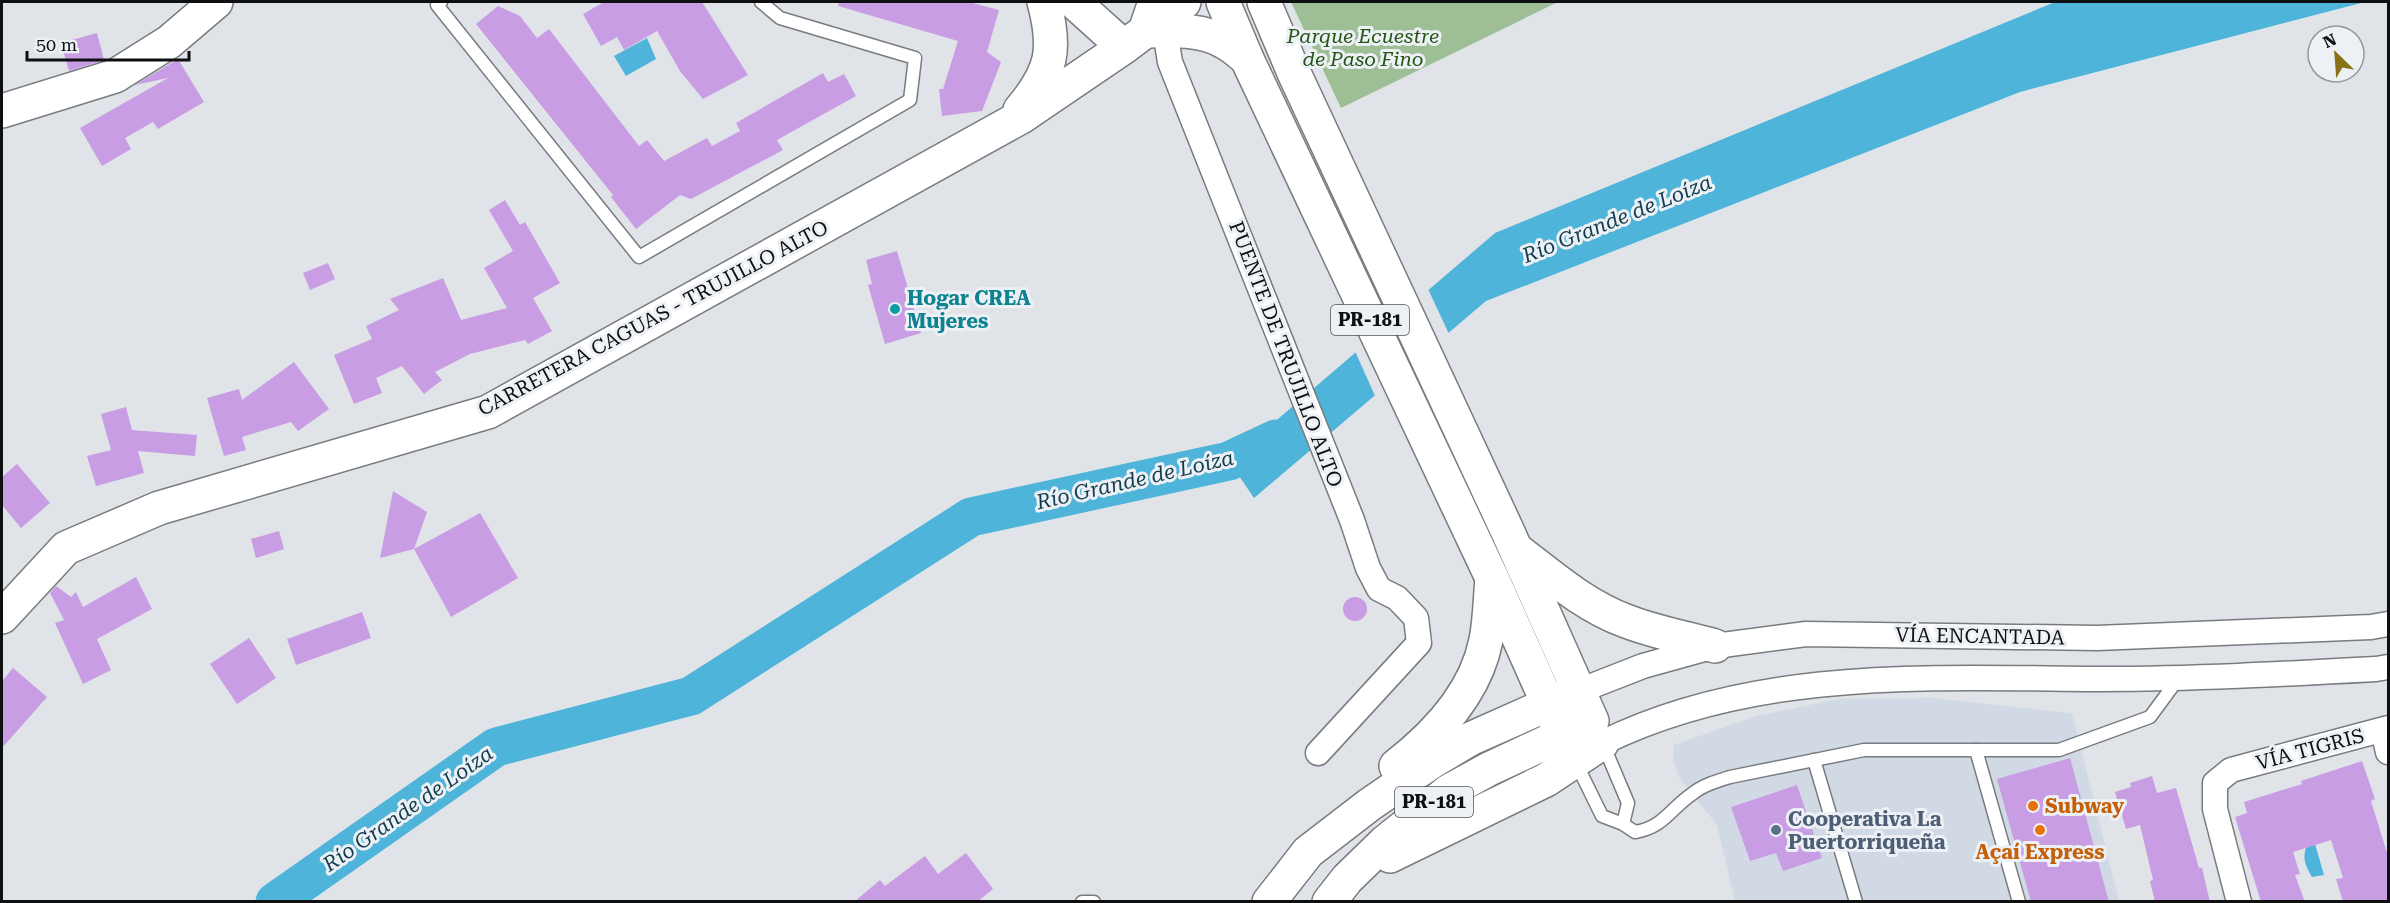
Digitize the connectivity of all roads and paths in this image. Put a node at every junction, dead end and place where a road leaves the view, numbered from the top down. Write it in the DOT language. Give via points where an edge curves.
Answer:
graph roads {
  1 [pos="216,2"];
  2 [pos="441,2"];
  3 [pos="761,2"];
  4 [pos="1044,2"];
  5 [pos="1074,2"];
  6 [pos="1184,2"];
  7 [pos="1223,2"];
  8 [pos="1264,2"];
  9 [pos="1147,28"];
  10 [pos="1247,59"];
  11 [pos="2,111"];
  12 [pos="1009,124"];
  13 [pos="1511,541"];
  14 [pos="1485,563"];
  15 [pos="2,617"];
  16 [pos="2388,624"];
  17 [pos="1715,646"];
  18 [pos="2388,667"];
  19 [pos="2178,679"];
  20 [pos="1579,691"];
  21 [pos="1548,703"];
  22 [pos="1597,732"];
  23 [pos="2387,737"];
  24 [pos="1568,747"];
  25 [pos="1976,750"];
  26 [pos="1318,753"];
  27 [pos="1814,760"];
  28 [pos="1623,824"];
  29 [pos="1308,852"];
  30 [pos="1338,890"];
  31 [pos="1854,901"];
  32 [pos="1082,902"];
  33 [pos="1094,902"];
  34 [pos="1269,902"];
  35 [pos="2019,902"];
  36 [pos="2239,902"];
  1 -- 11 [label="main road" via="169,42 115,76"];
  2 -- 3 [label="lane" via="437,5 639,257 910,100 915,58 780,18"];
  4 -- 12 [label="main road" via="1051,28 1050,60 1037,89"];
  5 -- 9 [label="main road"];
  6 -- 9 [label="main road, CARRETERA CAGUAS - TRUJILLO ALTO"];
  7 -- 10 [label="main road, PR-181"];
  8 -- 13 [label="main road, PR-181"];
  9 -- 10 [label="main road" via="1192,32 1223,41"];
  9 -- 12 [label="main road, CARRETERA CAGUAS - TRUJILLO ALTO"];
  9 -- 26 [label="street, PUENTE DE TRUJILLO ALTO" via="1170,62 1368,568 1379,589 1396,598 1416,618 1419,643"];
  10 -- 14 [label="main road, PR-181"];
  12 -- 15 [label="main road, CARRETERA CAGUAS - TRUJILLO ALTO" via="488,412 159,508 66,548"];
  13 -- 17 [label="main road" via="1583,600 1602,610 1641,626"];
  13 -- 20 [label="main road, PR-181"];
  14 -- 21 [label="main road, PR-181"];
  14 -- 29 [label="main road" via="1486,640 1457,705 1419,748 1348,806"];
  16 -- 17 [label="street, VÍA ENCANTADA" via="2097,638 1806,634"];
  17 -- 20 [label="street, VÍA ENCANTADA" via="1643,666"];
  18 -- 19 [label="street, VÍA ENCANTADA"];
  19 -- 22 [label="street, VÍA ENCANTADA" via="1933,678 1824,684 1767,692"];
  19 -- 25 [label="lane" via="2150,717 2059,750"];
  20 -- 21 [label="main road, PR-181"];
  20 -- 22 [label="main road, PR-181"];
  21 -- 24 [label="main road, PR-181"];
  21 -- 29 [label="main road, PR-181" via="1433,761"];
  22 -- 24 [label="main road"];
  22 -- 28 [label="lane" via="1628,803"];
  23 -- 36 [label="street, VÍA TIGRIS" via="2231,770 2215,783 2216,808"];
  24 -- 28 [label="lane" via="1602,816"];
  24 -- 30 [label="main road" via="1546,780 1434,833"];
  25 -- 27 [label="lane" via="1864,750"];
  25 -- 35 [label="lane"];
  27 -- 28 [label="lane" via="1709,784 1692,793 1650,829 1635,832"];
  27 -- 31 [label="lane"];
  29 -- 34 [label="main road, PR-181"];
  32 -- 33 [label="lane"];
}
